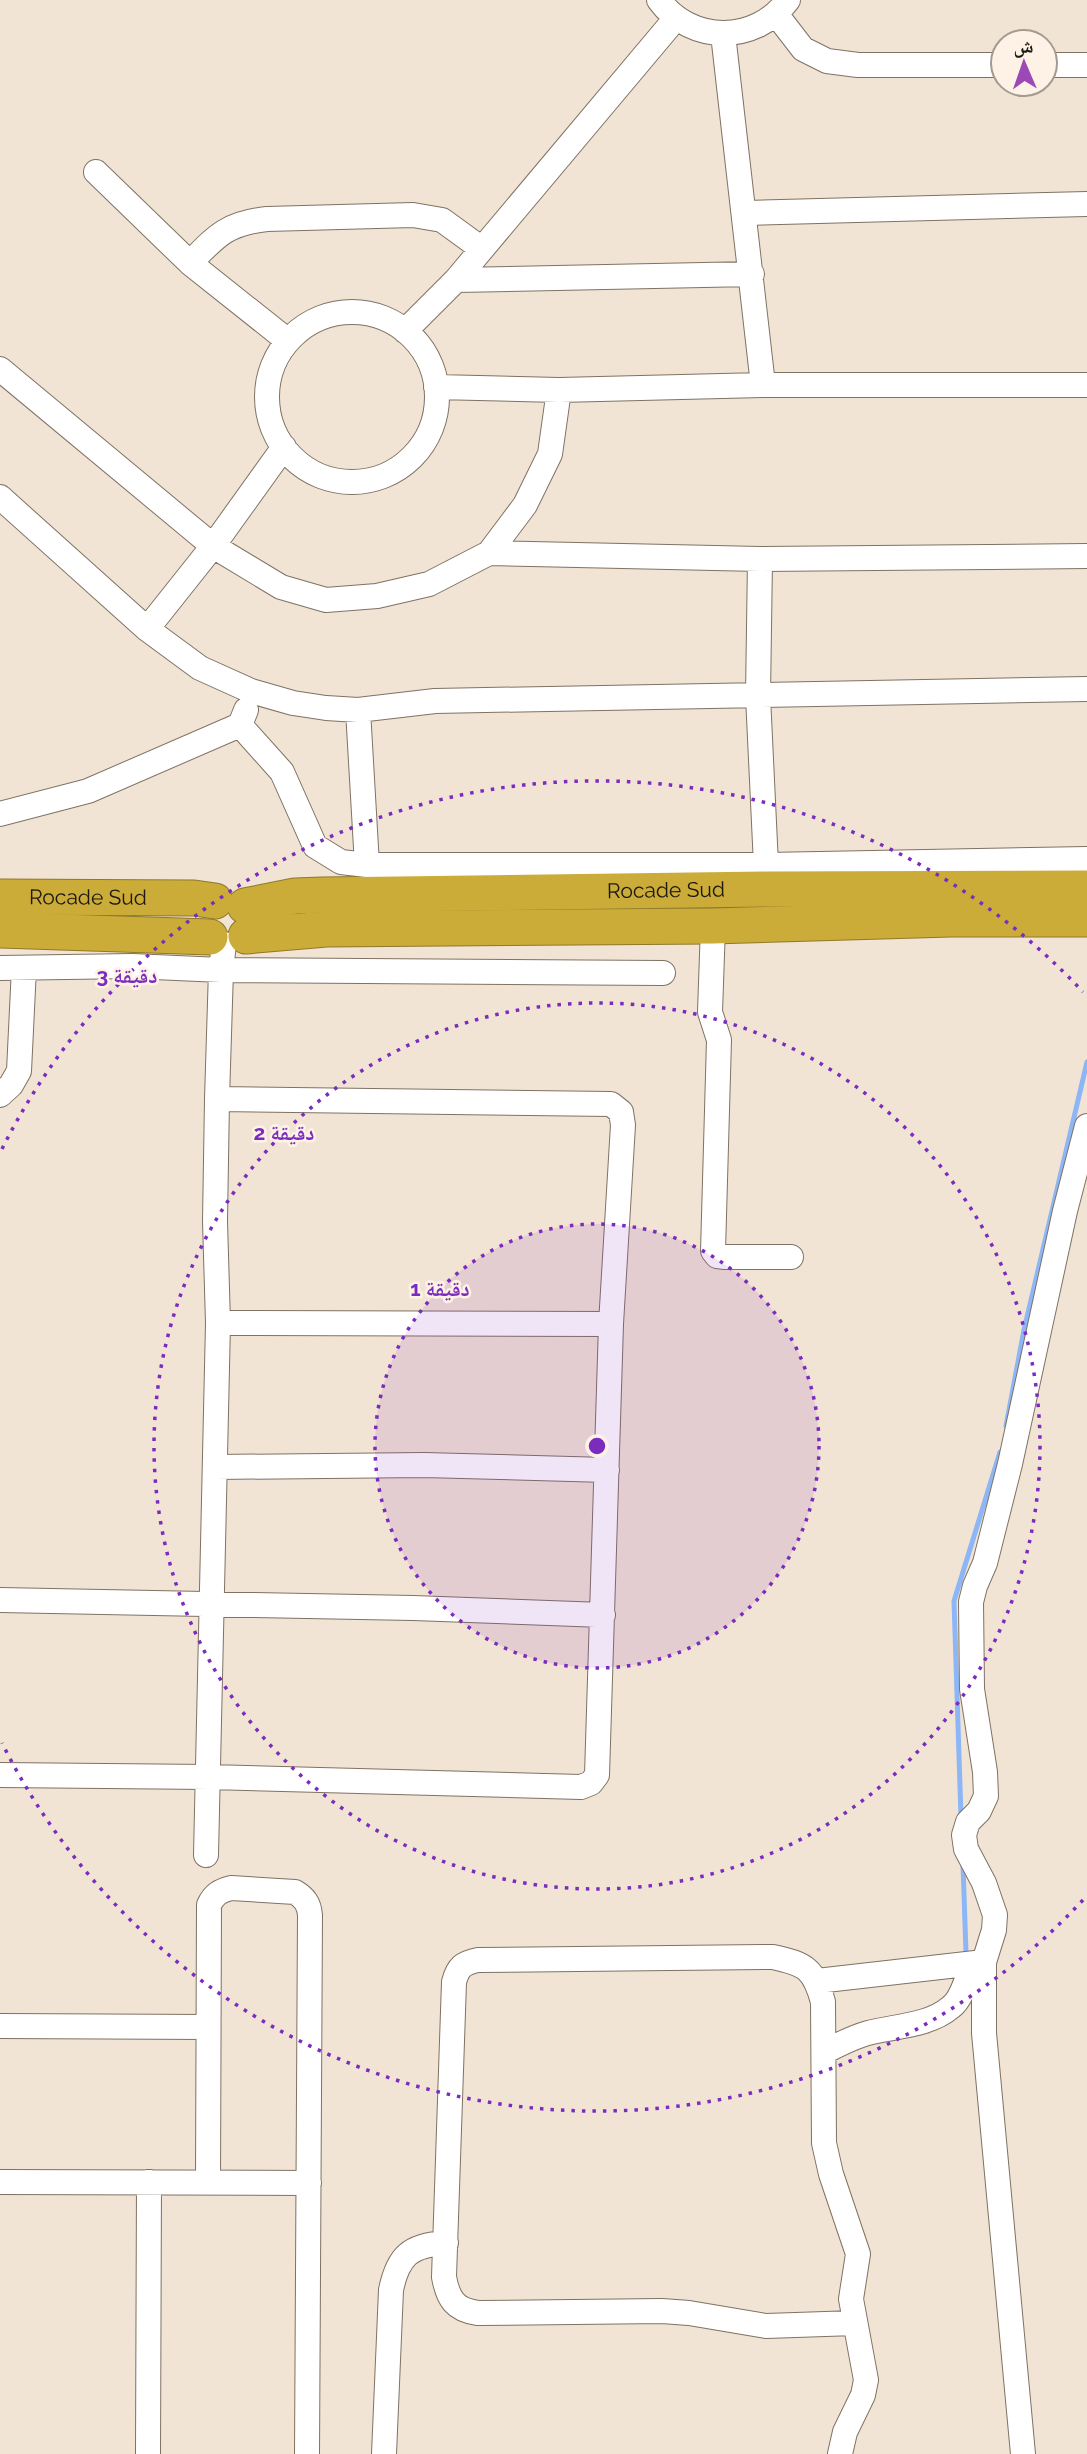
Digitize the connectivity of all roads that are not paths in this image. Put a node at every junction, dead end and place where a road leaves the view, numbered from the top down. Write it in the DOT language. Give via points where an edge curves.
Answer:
graph roads {
  1 [pos="782,7"];
  2 [pos="667,9"];
  3 [pos="723,34"];
  4 [pos="989,65"];
  5 [pos="1059,65"];
  6 [pos="1087,65"];
  7 [pos="96,172"];
  8 [pos="1087,204"];
  9 [pos="745,213"];
  10 [pos="482,249"];
  11 [pos="191,263"];
  12 [pos="752,274"];
  13 [pos="456,280"];
  14 [pos="405,331"];
  15 [pos="288,341"];
  16 [pos="0,369"];
  17 [pos="763,385"];
  18 [pos="1087,385"];
  19 [pos="436,387"];
  20 [pos="559,390"];
  21 [pos="284,447"];
  22 [pos="0,498"];
  23 [pos="213,545"];
  24 [pos="489,553"];
  25 [pos="1087,556"];
  26 [pos="760,559"];
  27 [pos="147,629"];
  28 [pos="1087,689"];
  29 [pos="251,691"];
  30 [pos="758,696"];
  31 [pos="358,710"];
  32 [pos="240,725"];
  33 [pos="0,814"];
  34 [pos="1087,859"];
  35 [pos="367,865"];
  36 [pos="766,865"];
  37 [pos="1087,888"];
  38 [pos="0,897"];
  39 [pos="1087,919"];
  40 [pos="713,926"];
  41 [pos="0,930"];
  42 [pos="227,932"];
  43 [pos="12,968"];
  44 [pos="663,973"];
  45 [pos="0,1094"];
  46 [pos="217,1100"];
  47 [pos="1087,1126"];
  48 [pos="791,1257"];
  49 [pos="218,1323"];
  50 [pos="611,1324"];
  51 [pos="216,1467"];
  52 [pos="607,1469"];
  53 [pos="0,1600"];
  54 [pos="211,1605"];
  55 [pos="603,1615"];
  56 [pos="0,1775"];
  57 [pos="209,1777"];
  58 [pos="206,1855"];
  59 [pos="978,1963"];
  60 [pos="817,1981"];
  61 [pos="0,2026"];
  62 [pos="208,2027"];
  63 [pos="824,2052"];
  64 [pos="0,2182"];
  65 [pos="149,2182"];
  66 [pos="208,2182"];
  67 [pos="309,2183"];
  68 [pos="446,2243"];
  69 [pos="855,2323"];
  70 [pos="148,2454"];
  71 [pos="307,2454"];
  72 [pos="384,2454"];
  73 [pos="840,2454"];
  74 [pos="1023,2454"];
  1 -- 3 [label="street" via="757,27"];
  1 -- 4 [label="street" via="803,49 827,61"];
  2 -- 3 [label="street" via="703,31"];
  2 -- 10 [label="street"];
  3 -- 9 [label="street"];
  5 -- 6 [label="street"];
  7 -- 11 [label="street"];
  8 -- 9 [label="street"];
  9 -- 12 [label="street"];
  10 -- 11 [label="street" via="442,220 413,215 267,219 245,221 216,236"];
  10 -- 13 [label="street"];
  11 -- 15 [label="street"];
  12 -- 13 [label="street"];
  12 -- 17 [label="street"];
  13 -- 14 [label="street"];
  14 -- 15 [label="street" via="379,317 340,313 311,323"];
  14 -- 19 [label="street" via="428,360"];
  15 -- 21 [label="street" via="272,368 267,398 273,429"];
  16 -- 23 [label="street"];
  17 -- 18 [label="street"];
  17 -- 20 [label="street"];
  19 -- 20 [label="street"];
  19 -- 21 [label="street" via="435,415 424,442 404,464 379,477 331,479 304,467"];
  20 -- 24 [label="street" via="550,454 524,505"];
  21 -- 23 [label="street"];
  22 -- 27 [label="street"];
  23 -- 24 [label="street" via="281,587 327,600 377,596 429,584"];
  23 -- 27 [label="street"];
  24 -- 26 [label="street"];
  25 -- 26 [label="street"];
  26 -- 30 [label="street"];
  27 -- 29 [label="street" via="200,668"];
  28 -- 30 [label="street"];
  29 -- 31 [label="street" via="293,703"];
  29 -- 32 [label="street"];
  30 -- 31 [label="street" via="435,701"];
  30 -- 36 [label="street"];
  31 -- 35 [label="street"];
  32 -- 33 [label="street" via="88,791"];
  32 -- 35 [label="street" via="282,772 315,846 341,862"];
  34 -- 36 [label="street"];
  35 -- 36 [label="street"];
  37 -- 42 [label="highway, Rocade Sud" via="295,896"];
  38 -- 42 [label="highway, Rocade Sud" via="194,898"];
  39 -- 40 [label="highway, Rocade Sud"];
  40 -- 42 [label="highway, Rocade Sud"];
  40 -- 48 [label="street" via="710,1012 719,1040 713,1251 725,1257"];
  41 -- 42 [label="highway, Rocade Sud"];
  42 -- 43 [label="street" via="132,966"];
  42 -- 44 [label="street"];
  42 -- 46 [label="street"];
  43 -- 45 [label="street" via="19,1071"];
  46 -- 49 [label="street"];
  46 -- 50 [label="street" via="611,1104 621,1112 623,1125"];
  47 -- 59 [label="street" via="1010,1464 971,1602 972,1689 986,1796 964,1835 995,1915 994,1930"];
  49 -- 50 [label="street"];
  49 -- 51 [label="street"];
  50 -- 52 [label="street"];
  51 -- 52 [label="street"];
  51 -- 54 [label="street"];
  52 -- 55 [label="street"];
  53 -- 54 [label="street"];
  54 -- 55 [label="street"];
  54 -- 57 [label="street"];
  55 -- 57 [label="street" via="597,1775 591,1783 581,1787"];
  56 -- 57 [label="street"];
  57 -- 58 [label="street"];
  59 -- 60 [label="street"];
  59 -- 63 [label="street" via="953,2006 942,2014 855,2037"];
  59 -- 74 [label="street"];
  60 -- 63 [label="street" via="823,2002"];
  60 -- 68 [label="street" via="806,1968 773,1957 464,1963 454,1982"];
  61 -- 62 [label="street"];
  62 -- 66 [label="street"];
  62 -- 67 [label="street" via="212,1897 231,1888 295,1892 303,1897 310,1915"];
  63 -- 69 [label="street" via="824,2143 858,2254 851,2299"];
  64 -- 65 [label="street"];
  65 -- 66 [label="street"];
  65 -- 70 [label="street"];
  66 -- 67 [label="street"];
  67 -- 71 [label="street"];
  68 -- 69 [label="street" via="446,2289 456,2307 466,2311 662,2311 766,2326"];
  68 -- 72 [label="street" via="414,2250 398,2264 394,2276"];
  69 -- 73 [label="street" via="866,2379"];
}
